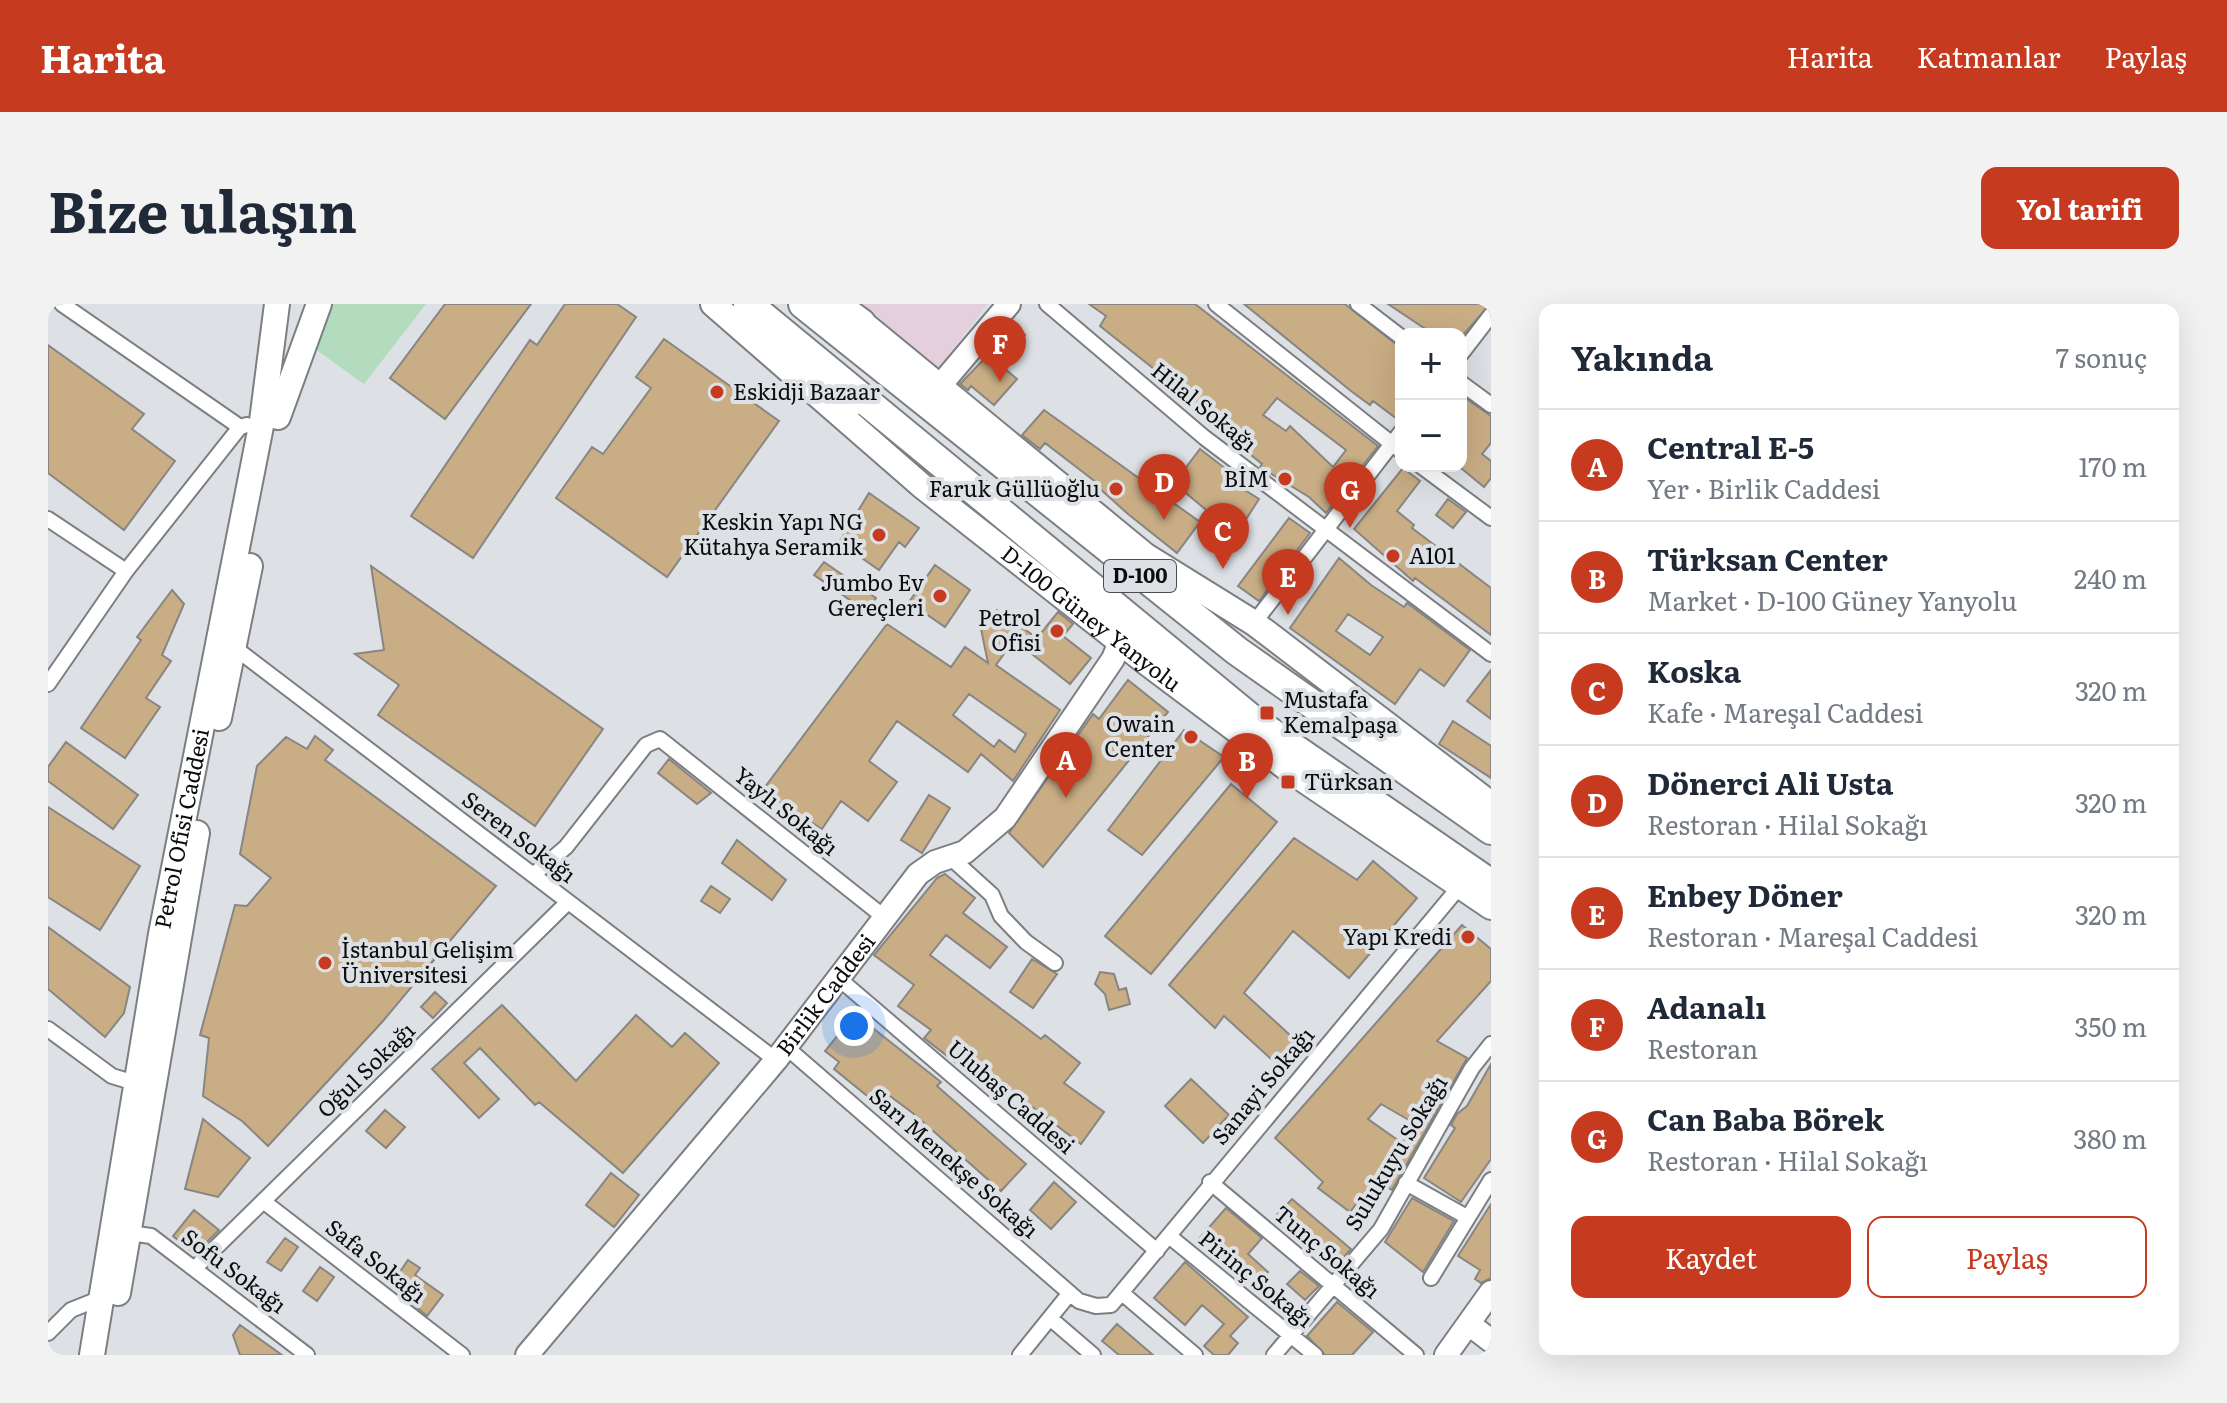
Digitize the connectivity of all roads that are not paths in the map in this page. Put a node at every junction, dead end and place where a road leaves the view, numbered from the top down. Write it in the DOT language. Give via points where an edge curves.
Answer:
graph roads {
  1 [pos="62,304"];
  2 [pos="267,304"];
  3 [pos="277,304"];
  4 [pos="291,304"];
  5 [pos="319,304"];
  6 [pos="713,304"];
  7 [pos="748,304"];
  8 [pos="803,304"];
  9 [pos="837,304"];
  10 [pos="1009,304"];
  11 [pos="1047,304"];
  12 [pos="1216,304"];
  13 [pos="1358,304"];
  14 [pos="1491,315"];
  15 [pos="861,323"];
  16 [pos="1395,332"];
  17 [pos="1467,346"];
  18 [pos="787,365"];
  19 [pos="270,377"];
  20 [pos="1467,387"];
  21 [pos="938,388"];
  22 [pos="1491,405"];
  23 [pos="260,422"];
  24 [pos="1395,440"];
  25 [pos="1395,446"];
  26 [pos="1429,472"];
  27 [pos="1491,518"];
  28 [pos="48,519"];
  29 [pos="1325,530"];
  30 [pos="1146,556"];
  31 [pos="126,571"];
  32 [pos="1254,623"];
  33 [pos="1123,629"];
  34 [pos="235,648"];
  35 [pos="1491,654"];
  36 [pos="48,684"];
  37 [pos="1491,804"];
  38 [pos="1491,828"];
  39 [pos="950,857"];
  40 [pos="533,875"];
  41 [pos="1491,884"];
  42 [pos="1460,886"];
  43 [pos="568,902"];
  44 [pos="1491,907"];
  45 [pos="884,917"];
  46 [pos="1055,963"];
  47 [pos="837,977"];
  48 [pos="48,1029"];
  49 [pos="1491,1044"];
  50 [pos="781,1054"];
  51 [pos="135,1083"];
  52 [pos="1491,1180"];
  53 [pos="1210,1182"];
  54 [pos="1406,1183"];
  55 [pos="263,1201"];
  56 [pos="1467,1217"];
  57 [pos="120,1232"];
  58 [pos="1169,1236"];
  59 [pos="1157,1251"];
  60 [pos="195,1268"];
  61 [pos="1431,1278"];
  62 [pos="1334,1286"];
  63 [pos="1491,1292"];
  64 [pos="1070,1293"];
  65 [pos="1122,1293"];
  66 [pos="101,1298"];
  67 [pos="1096,1306"];
  68 [pos="1051,1319"];
  69 [pos="1469,1324"];
  70 [pos="48,1333"];
  71 [pos="1292,1335"];
  72 [pos="1491,1341"];
  73 [pos="92,1355"];
  74 [pos="109,1355"];
  75 [pos="307,1355"];
  76 [pos="462,1355"];
  77 [pos="527,1355"];
  78 [pos="1020,1355"];
  79 [pos="1093,1355"];
  80 [pos="1195,1355"];
  81 [pos="1274,1355"];
  82 [pos="1315,1355"];
  83 [pos="1416,1355"];
  84 [pos="1446,1355"];
  1 -- 23 [label="street"];
  2 -- 19 [label="main road"];
  3 -- 19 [label="main road, Petrol Ofisi Caddesi"];
  4 -- 23 [label="main road, Petrol Ofisi Caddesi"];
  5 -- 23 [label="main road"];
  6 -- 18 [label="main road"];
  7 -- 33 [label="highway, D-100"];
  8 -- 38 [label="highway, D-100" via="1237,651"];
  9 -- 15 [label="highway"];
  10 -- 21 [label="street"];
  11 -- 29 [label="street, Hilal Sokağı" via="1205,438"];
  12 -- 24 [label="street"];
  13 -- 16 [label="street"];
  14 -- 17 [label="street"];
  15 -- 21 [label="main road"];
  18 -- 33 [label="highway" via="1065,576"];
  19 -- 23 [label="main road, Petrol Ofisi Caddesi"];
  20 -- 22 [label="street"];
  21 -- 30 [label="main road"];
  23 -- 31 [label="street"];
  23 -- 34 [label="main road, Petrol Ofisi Caddesi"];
  23 -- 51 [label="main road, Petrol Ofisi Caddesi"];
  25 -- 29 [label="street"];
  26 -- 27 [label="street"];
  28 -- 31 [label="street"];
  29 -- 32 [label="street"];
  29 -- 35 [label="street, Hilal Sokağı"];
  30 -- 32 [label="main road"];
  30 -- 38 [label="highway"];
  31 -- 36 [label="street"];
  32 -- 37 [label="main road"];
  33 -- 39 [label="street, Birlik Caddesi" via="1113,659 1005,818 965,852"];
  33 -- 41 [label="highway, D-100"];
  33 -- 42 [label="main road, D-100 Güney Yanyolu" via="1292,772"];
  34 -- 40 [label="street, Seren Sokağı"];
  34 -- 57 [label="main road, Petrol Ofisi Caddesi"];
  39 -- 45 [label="street, Birlik Caddesi" via="918,874"];
  39 -- 46 [label="street" via="992,895 1001,916 1026,942"];
  40 -- 43 [label="street, Seren Sokağı"];
  40 -- 45 [label="street, Yaylı Sokağı" via="566,847 646,745 660,739"];
  42 -- 44 [label="main road, D-100 Güney Yanyolu"];
  42 -- 53 [label="street, Sanayi Sokağı"];
  43 -- 50 [label="street, Seren Sokağı"];
  43 -- 55 [label="street, Oğul Sokağı"];
  45 -- 47 [label="street, Birlik Caddesi"];
  47 -- 50 [label="street, Birlik Caddesi"];
  47 -- 59 [label="street, Ulubaş Caddesi"];
  48 -- 51 [label="street" via="112,1076"];
  49 -- 54 [label="street, Sulukuyu Sokağı"];
  50 -- 64 [label="street, Sarı Menekşe Sokağı"];
  50 -- 77 [label="street, Birlik Caddesi"];
  51 -- 57 [label="main road, Petrol Ofisi Caddesi"];
  52 -- 56 [label="street"];
  53 -- 58 [label="street, Sanayi Sokağı"];
  53 -- 62 [label="street, Tunç Sokağı"];
  54 -- 56 [label="street"];
  54 -- 62 [label="street, Sulukuyu Sokağı" via="1381,1229"];
  55 -- 60 [label="street, Oğul Sokağı"];
  55 -- 76 [label="street, Safa Sokağı"];
  56 -- 61 [label="street"];
  57 -- 60 [label="street, Sofu Sokağı" via="151,1236"];
  57 -- 66 [label="main road, Petrol Ofisi Caddesi"];
  57 -- 74 [label="main road, Petrol Ofisi Caddesi"];
  58 -- 59 [label="street, Sanayi Sokağı"];
  58 -- 71 [label="street, Pirinç Sokağı"];
  59 -- 65 [label="street, Sanayi Sokağı"];
  60 -- 75 [label="street, Sofu Sokağı"];
  62 -- 71 [label="street, Sulukuyu Sokağı"];
  62 -- 83 [label="street, Tunç Sokağı"];
  63 -- 69 [label="street"];
  64 -- 67 [label="street, Sarı Menekşe Sokağı"];
  64 -- 68 [label="street"];
  65 -- 67 [label="street, Sanayi Sokağı" via="1111,1305"];
  65 -- 80 [label="street"];
  66 -- 70 [label="street" via="71,1310"];
  66 -- 73 [label="main road, Petrol Ofisi Caddesi"];
  68 -- 78 [label="street"];
  68 -- 79 [label="street"];
  69 -- 72 [label="street"];
  69 -- 84 [label="street"];
  71 -- 81 [label="street, Sulukuyu Sokağı"];
  71 -- 82 [label="street, Pirinç Sokağı"];
}
